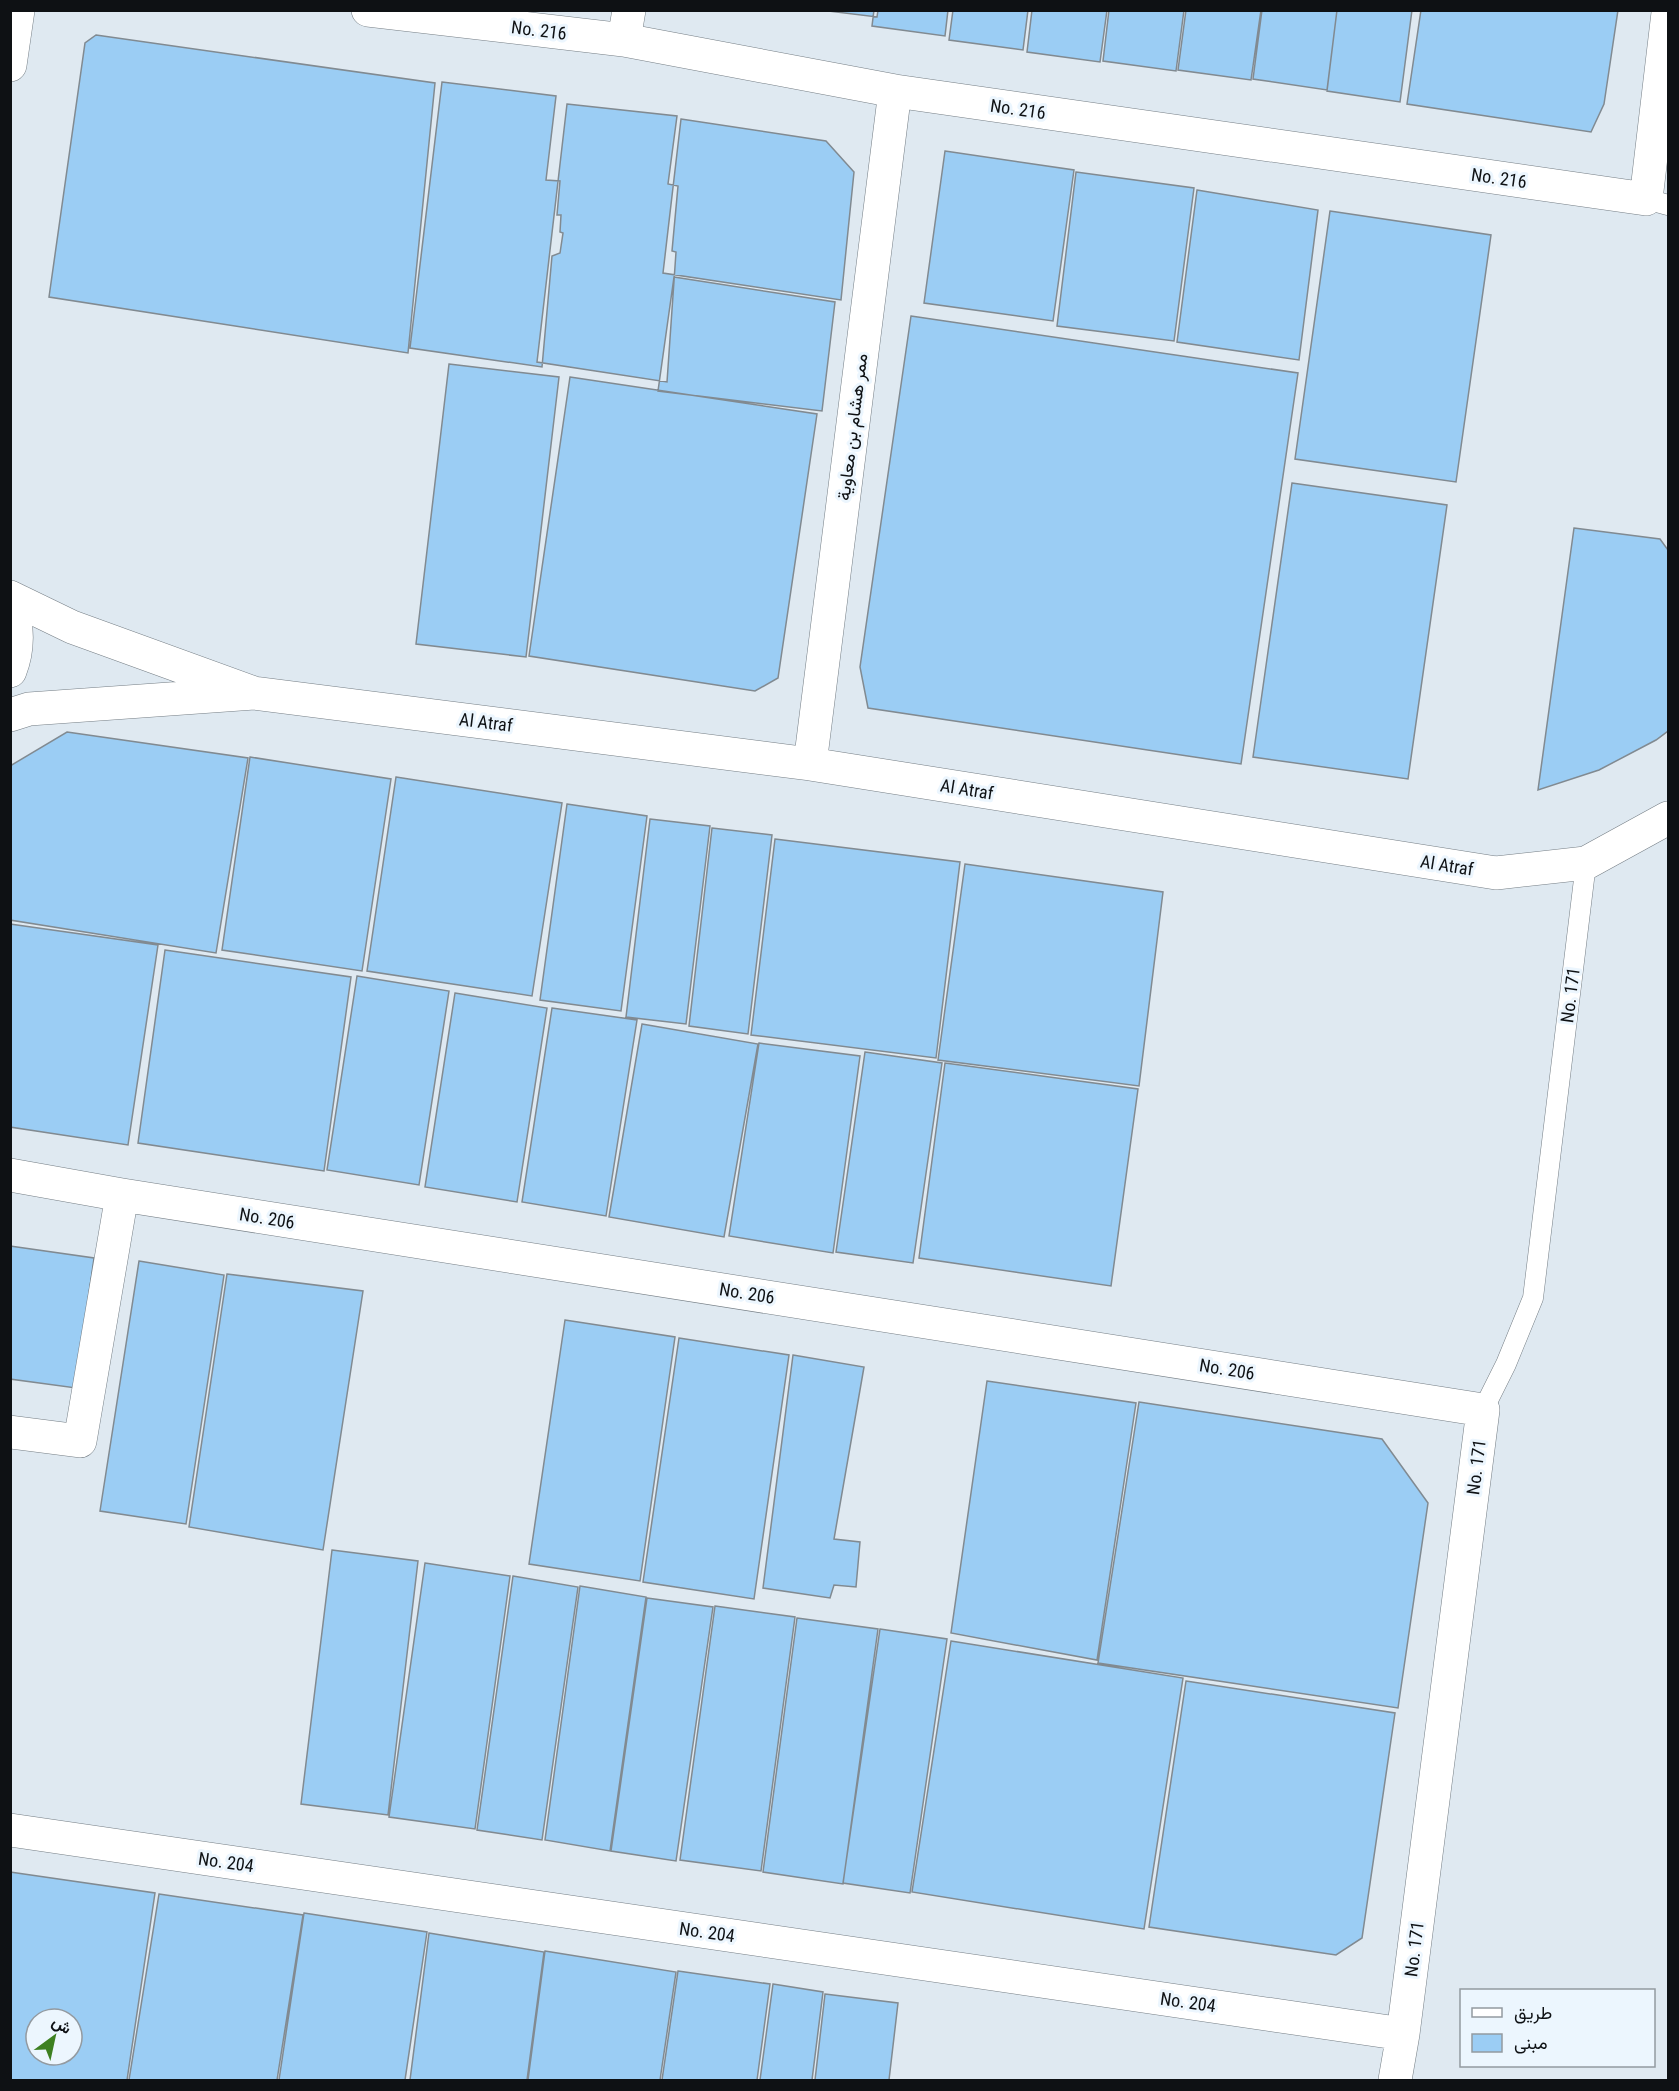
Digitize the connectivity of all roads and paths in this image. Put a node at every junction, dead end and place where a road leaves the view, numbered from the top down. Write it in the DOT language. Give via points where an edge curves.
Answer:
graph roads {
  1 [pos="18,10"];
  2 [pos="368,10"];
  3 [pos="1668,13"];
  4 [pos="626,25"];
  5 [pos="10,65"];
  6 [pos="895,91"];
  7 [pos="1657,202"];
  8 [pos="10,597"];
  9 [pos="10,602"];
  10 [pos="10,671"];
  11 [pos="254,693"];
  12 [pos="10,715"];
  13 [pos="810,764"];
  14 [pos="1668,818"];
  15 [pos="1586,863"];
  16 [pos="10,1175"];
  17 [pos="122,1195"];
  18 [pos="1483,1410"];
  19 [pos="10,1432"];
  20 [pos="10,1830"];
  21 [pos="1403,2034"];
  22 [pos="1395,2080"];
  1 -- 5 [label="street"];
  2 -- 4 [label="street, No. 216"];
  3 -- 7 [label="street"];
  4 -- 6 [label="street, No. 216"];
  6 -- 7 [label="street, No. 216"];
  6 -- 13 [label="street, ممر هشام بن معاوية"];
  8 -- 11 [label="street, Al Atraf" via="72,627"];
  9 -- 10 [label="street" via="16,622 16,656"];
  11 -- 12 [label="street, Al Atraf" via="29,709"];
  11 -- 13 [label="street, Al Atraf"];
  13 -- 15 [label="street, Al Atraf" via="1496,873"];
  14 -- 15 [label="street, Al Atraf"];
  15 -- 18 [label="lane, No. 171" via="1533,1298"];
  16 -- 17 [label="street, No. 206"];
  17 -- 18 [label="street, No. 206"];
  17 -- 19 [label="street" via="80,1441"];
  18 -- 21 [label="street, No. 171"];
  20 -- 21 [label="street, No. 204"];
  21 -- 22 [label="street, No. 171"];
}
